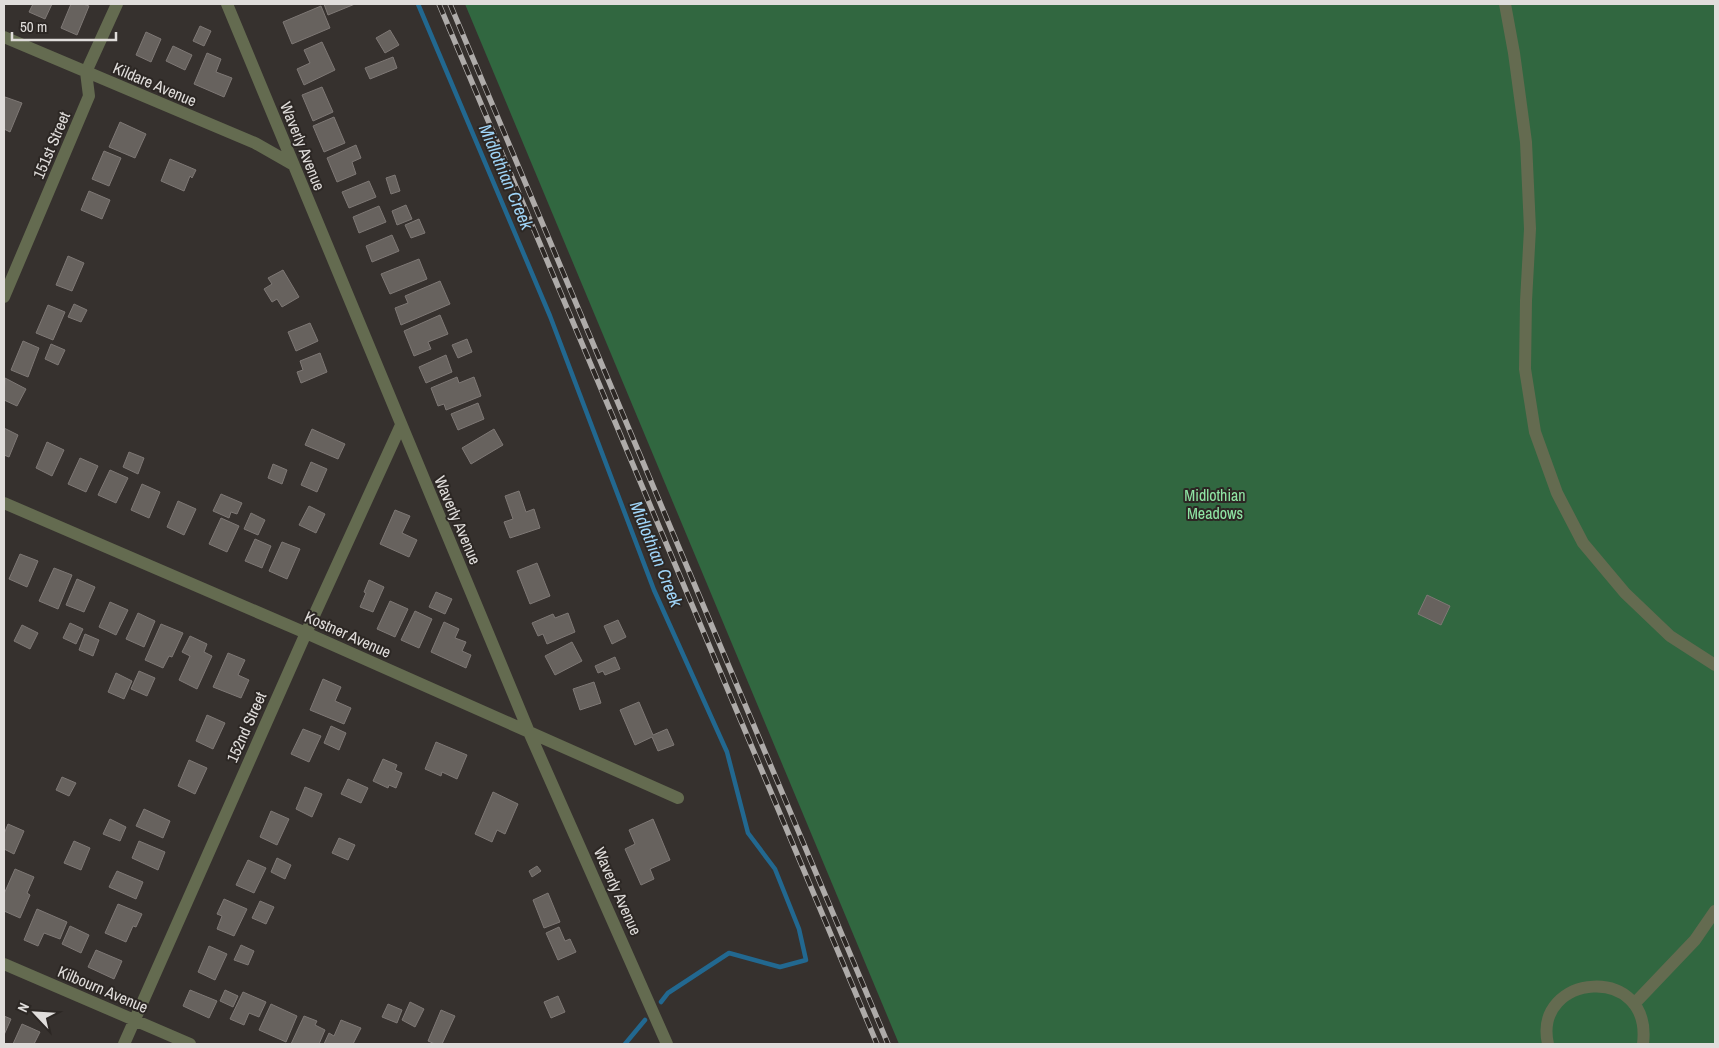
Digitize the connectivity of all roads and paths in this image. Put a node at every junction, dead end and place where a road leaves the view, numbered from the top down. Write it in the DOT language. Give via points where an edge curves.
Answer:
graph roads {
  1 [pos="117,4"];
  2 [pos="227,4"];
  3 [pos="1505,4"];
  4 [pos="4,37"];
  5 [pos="86,72"];
  6 [pos="292,164"];
  7 [pos="4,297"];
  8 [pos="401,425"];
  9 [pos="4,503"];
  10 [pos="306,633"];
  11 [pos="1715,665"];
  12 [pos="529,732"];
  13 [pos="678,798"];
  14 [pos="1715,911"];
  15 [pos="4,964"];
  16 [pos="1634,1004"];
  17 [pos="135,1020"];
  18 [pos="124,1044"];
  19 [pos="190,1044"];
  20 [pos="668,1044"];
  21 [pos="1548,1044"];
  22 [pos="1643,1044"];
  1 -- 5 [label="street"];
  2 -- 6 [label="street, Waverly Avenue"];
  3 -- 11 [label="street" via="1526,142 1530,229 1525,369 1535,432 1557,493 1583,543 1625,593 1670,636"];
  4 -- 5 [label="street, Kildare Avenue"];
  5 -- 6 [label="street, Kildare Avenue" via="255,143"];
  5 -- 7 [label="street, 151st Street" via="89,96"];
  6 -- 8 [label="street, Waverly Avenue"];
  8 -- 10 [label="street, 152nd Street"];
  8 -- 12 [label="street, Waverly Avenue"];
  9 -- 10 [label="street, Kostner Avenue"];
  10 -- 12 [label="street, Kostner Avenue"];
  10 -- 17 [label="street, 152nd Street"];
  12 -- 13 [label="street, Kostner Avenue"];
  12 -- 20 [label="street, Waverly Avenue"];
  14 -- 16 [label="street" via="1695,940"];
  15 -- 17 [label="street, Kilbourn Avenue"];
  16 -- 21 [label="street" via="1621,992 1605,986 1577,988 1558,1002 1549,1016"];
  16 -- 22 [label="street" via="1641,1018"];
  17 -- 18 [label="street, 152nd Street"];
  17 -- 19 [label="street, Kilbourn Avenue"];
}
